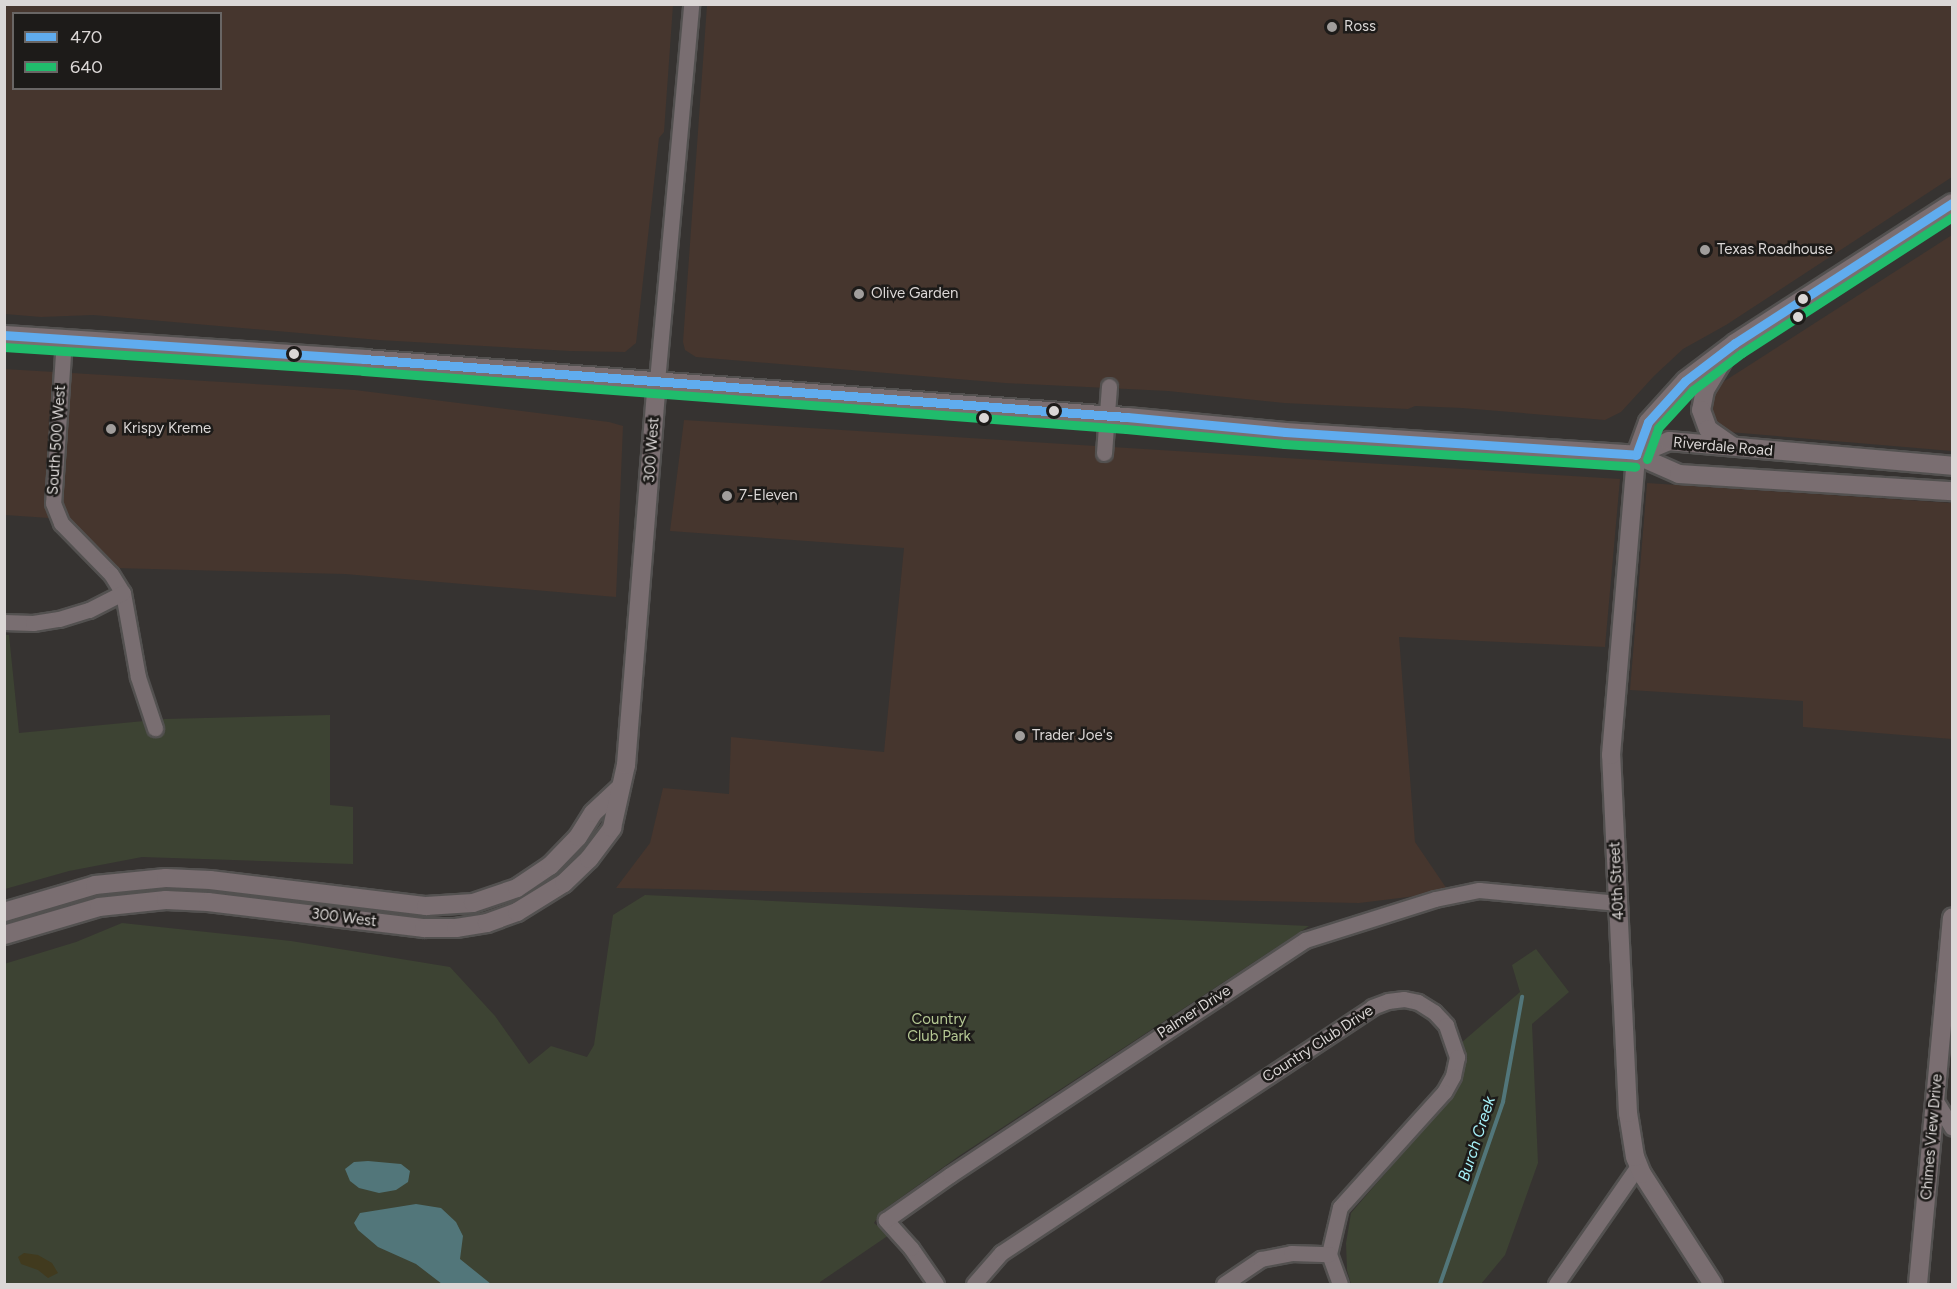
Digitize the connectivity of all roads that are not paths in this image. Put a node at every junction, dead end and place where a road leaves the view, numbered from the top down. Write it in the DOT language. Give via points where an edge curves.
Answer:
graph roads {
  1 [pos="691,4"];
  2 [pos="1953,202"];
  3 [pos="4,335"];
  4 [pos="64,339"];
  5 [pos="1734,343"];
  6 [pos="657,381"];
  7 [pos="1109,386"];
  8 [pos="1107,416"];
  9 [pos="1735,447"];
  10 [pos="1104,453"];
  11 [pos="1636,455"];
  12 [pos="1953,466"];
  13 [pos="1953,491"];
  14 [pos="123,593"];
  15 [pos="4,621"];
  16 [pos="155,728"];
  17 [pos="620,788"];
  18 [pos="1618,903"];
  19 [pos="4,912"];
  20 [pos="1953,918"];
  21 [pos="4,935"];
  22 [pos="1948,996"];
  23 [pos="1935,1101"];
  24 [pos="1953,1128"];
  25 [pos="1638,1166"];
  26 [pos="1329,1254"];
  27 [pos="936,1284"];
  28 [pos="974,1284"];
  29 [pos="1224,1284"];
  30 [pos="1340,1284"];
  31 [pos="1556,1284"];
  32 [pos="1713,1284"];
  33 [pos="1918,1284"];
  1 -- 6 [label="street, 300 West"];
  2 -- 5 [label="main road, 40th Street"];
  3 -- 4 [label="main road"];
  4 -- 6 [label="main road"];
  4 -- 14 [label="street, South 500 West" via="53,503 61,523 111,574"];
  5 -- 9 [label="main road" via="1709,382 1701,410 1708,429"];
  5 -- 11 [label="main road, 40th Street" via="1685,381 1655,411"];
  6 -- 8 [label="main road"];
  6 -- 17 [label="main road, 300 West" via="630,745"];
  7 -- 8 [label="street"];
  8 -- 10 [label="street"];
  8 -- 11 [label="main road"];
  9 -- 11 [label="main road, Riverdale Road" via="1669,441"];
  9 -- 12 [label="main road, Riverdale Road"];
  11 -- 13 [label="main road, Riverdale Road" via="1679,474"];
  11 -- 18 [label="main road, 40th Street" via="1611,754"];
  14 -- 15 [label="street" via="59,619"];
  14 -- 16 [label="street, South 500 West" via="138,677"];
  17 -- 19 [label="main road, 300 West" via="593,813 578,837 550,866 517,888 473,903 426,906 166,878 88,886"];
  17 -- 21 [label="main road, 300 West" via="612,828 581,868 536,903 488,922 424,928 208,902 156,900 92,908"];
  18 -- 25 [label="main road, 40th Street" via="1628,1113"];
  18 -- 27 [label="street, Palmer Drive" via="1479,890 1435,898 1305,940 886,1220"];
  20 -- 22 [label="main road, Chimes View Drive"];
  22 -- 23 [label="main road, Chimes View Drive"];
  23 -- 24 [label="street"];
  23 -- 33 [label="main road, Chimes View Drive"];
  25 -- 31 [label="street"];
  25 -- 32 [label="main road, 40th Street"];
  26 -- 28 [label="street, Country Club Drive" via="1340,1208 1444,1092 1453,1076 1457,1057 1449,1033 1434,1012 1418,1002 1388,1000 1372,1007 1002,1252"];
  26 -- 29 [label="street" via="1292,1253 1262,1259"];
  26 -- 30 [label="street"];
}
